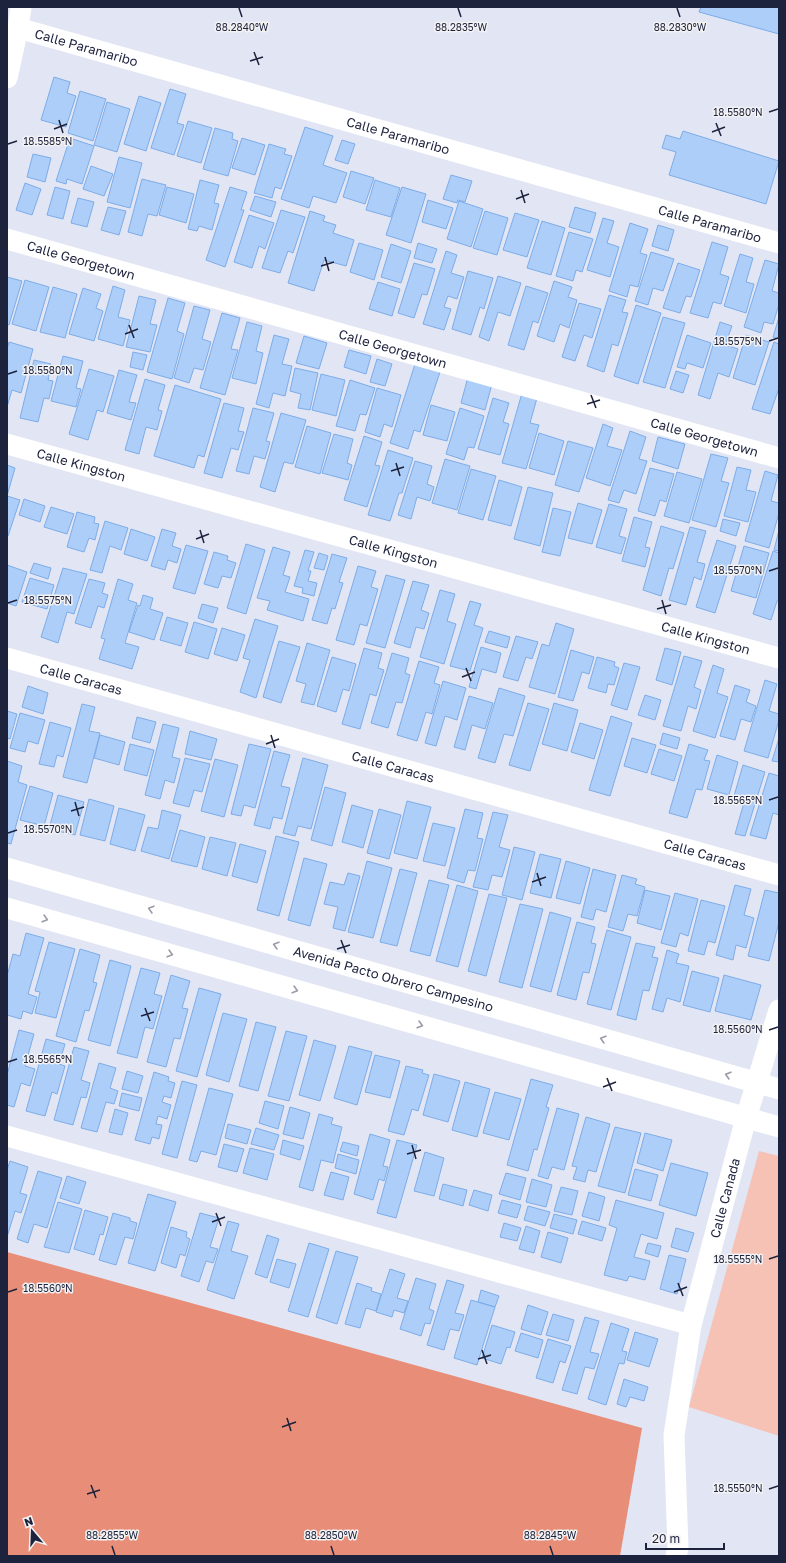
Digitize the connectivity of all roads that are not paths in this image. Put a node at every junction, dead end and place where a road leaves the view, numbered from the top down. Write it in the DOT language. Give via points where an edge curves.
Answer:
graph roads {
  1 [pos="21,7"];
  2 [pos="18,28"];
  3 [pos="7,78"];
  4 [pos="7,239"];
  5 [pos="779,242"];
  6 [pos="7,444"];
  7 [pos="779,458"];
  8 [pos="7,658"];
  9 [pos="779,658"];
  10 [pos="7,868"];
  11 [pos="779,875"];
  12 [pos="7,908"];
  13 [pos="779,1010"];
  14 [pos="758,1083"];
  15 [pos="779,1089"];
  16 [pos="746,1118"];
  17 [pos="779,1127"];
  18 [pos="7,1136"];
  19 [pos="691,1325"];
  20 [pos="676,1556"];
  1 -- 2 [label="street"];
  2 -- 3 [label="street"];
  2 -- 5 [label="street, Calle Paramaribo"];
  4 -- 7 [label="street, Calle Georgetown"];
  6 -- 9 [label="street, Calle Kingston"];
  8 -- 11 [label="street, Calle Caracas"];
  14 -- 10 [label="street, Avenida Pacto Obrero Campesino, one-way"];
  12 -- 16 [label="street, one-way"];
  13 -- 14 [label="street, Calle Canada"];
  14 -- 15 [label="street, Avenida Pacto Obrero Campesino"];
  14 -- 16 [label="street, Calle Canada"];
  16 -- 17 [label="street"];
  16 -- 19 [label="street, Calle Canada"];
  18 -- 19 [label="street"];
  19 -- 20 [label="street, Calle Canada" via="674,1435 678,1548"];
}
